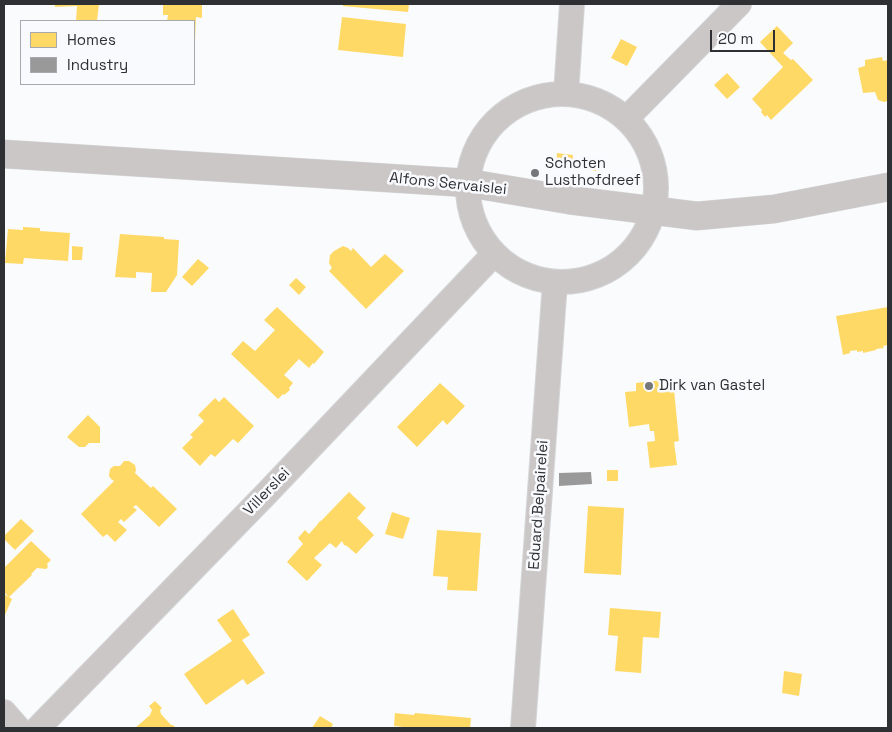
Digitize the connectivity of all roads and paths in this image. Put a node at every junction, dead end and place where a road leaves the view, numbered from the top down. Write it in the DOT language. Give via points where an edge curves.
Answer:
graph roads {
  1 [pos="572,4"];
  2 [pos="739,4"];
  3 [pos="566,94"];
  4 [pos="626,119"];
  5 [pos="4,154"];
  6 [pos="468,182"];
  7 [pos="888,187"];
  8 [pos="653,210"];
  9 [pos="494,254"];
  10 [pos="555,282"];
  11 [pos="4,712"];
  12 [pos="18,728"];
  13 [pos="38,728"];
  14 [pos="522,728"];
  1 -- 3 [label="street"];
  2 -- 4 [label="street"];
  3 -- 4 [label="street" via="599,102"];
  3 -- 6 [label="street" via="542,96 518,104 498,118 472,158"];
  4 -- 8 [label="street" via="649,154 656,192"];
  5 -- 6 [label="street, Alfons Servaislei"];
  6 -- 8 [label="street, Alfons Servaislei" via="569,200"];
  6 -- 9 [label="street" via="470,208 478,231"];
  7 -- 8 [label="street, Alfons Servaislei" via="774,209 697,216"];
  8 -- 10 [label="street" via="645,232 633,250 616,264 598,275 577,281"];
  9 -- 10 [label="street" via="521,272"];
  9 -- 13 [label="street, Villerslei"];
  10 -- 14 [label="street, Eduard Belpairelei"];
  11 -- 12 [label="street"];
}
